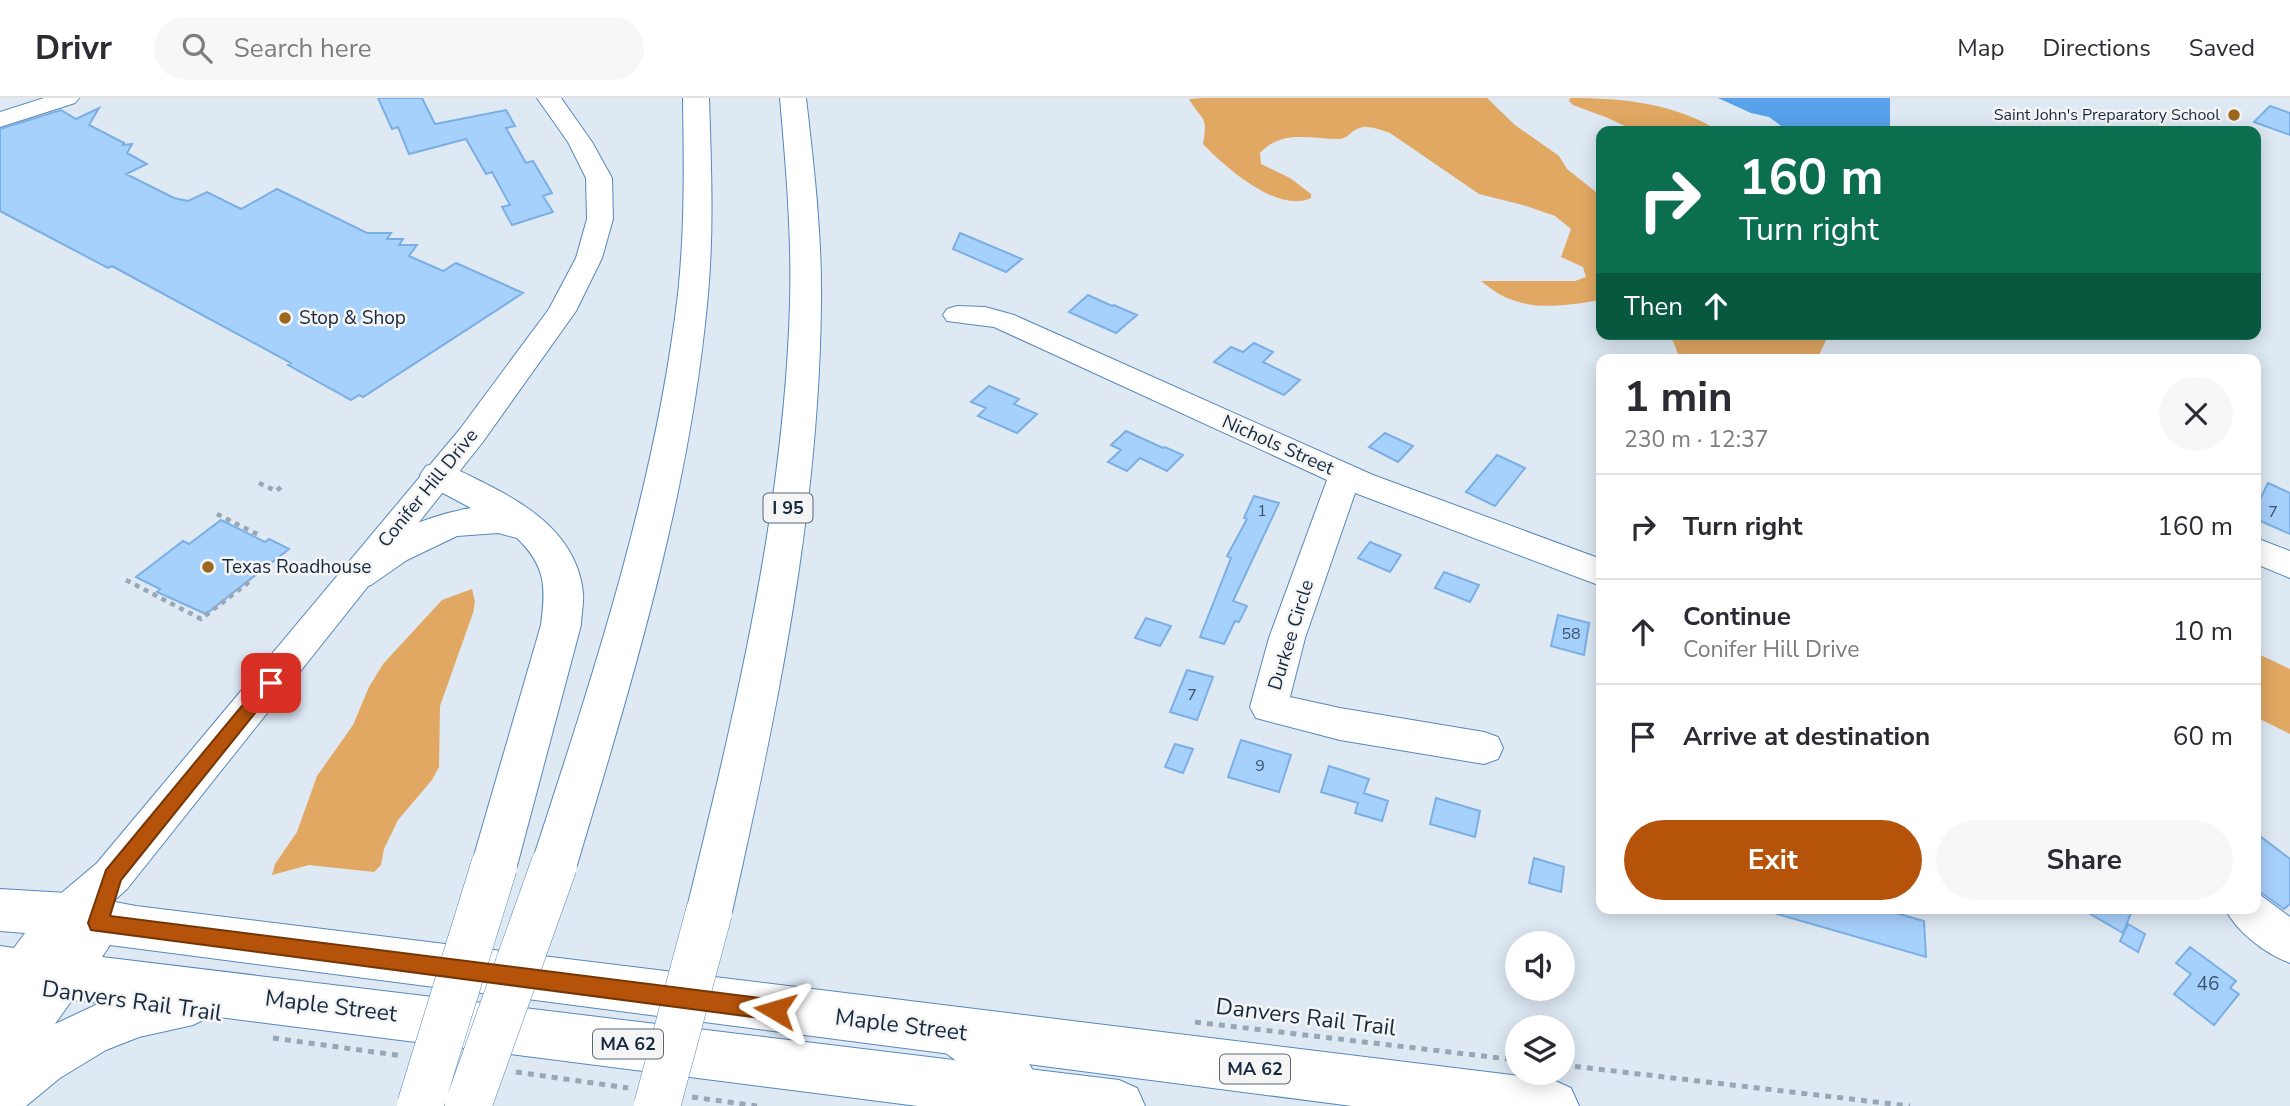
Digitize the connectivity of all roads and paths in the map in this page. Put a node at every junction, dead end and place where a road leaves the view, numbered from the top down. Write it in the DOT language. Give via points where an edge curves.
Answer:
graph roads {
  1 [pos="66,98"];
  2 [pos="549,98"];
  3 [pos="696,98"];
  4 [pos="793,98"];
  5 [pos="0,120"];
  6 [pos="957,315"];
  7 [pos="438,475"];
  8 [pos="1345,475"];
  9 [pos="259,483"];
  10 [pos="284,485"];
  11 [pos="217,514"];
  12 [pos="530,529"];
  13 [pos="261,536"];
  14 [pos="2261,552"];
  15 [pos="2290,565"];
  16 [pos="1596,571"];
  17 [pos="358,575"];
  18 [pos="126,580"];
  19 [pos="249,582"];
  20 [pos="1484,748"];
  21 [pos="0,910"];
  22 [pos="2254,914"];
  23 [pos="83,919"];
  24 [pos="2290,943"];
  25 [pos="21,981"];
  26 [pos="237,995"];
  27 [pos="1187,1021"];
  28 [pos="958,1032"];
  29 [pos="262,1037"];
  30 [pos="414,1058"];
  31 [pos="0,1059"];
  32 [pos="1505,1059"];
  33 [pos="1575,1066"];
  34 [pos="510,1071"];
  35 [pos="0,1095"];
  36 [pos="660,1097"];
  37 [pos="1020,1100"];
  38 [pos="420,1106"];
  39 [pos="468,1106"];
  40 [pos="757,1106"];
  41 [pos="1119,1106"];
  42 [pos="1553,1106"];
  43 [pos="1910,1106"];
  1 -- 5 [label="street"];
  2 -- 7 [label="street, Conifer Hill Drive" via="599,178 600,219 589,258 562,311"];
  3 -- 39 [label="main road, bridge" via="696,243 684,354 650,535 624,638 554,865"];
  4 -- 36 [label="main road, I 95, bridge" via="803,182 805,257 796,442 769,632 709,912"];
  6 -- 8 [label="street, Nichols Street" via="1004,321"];
  7 -- 12 [label="main road"];
  7 -- 17 [label="street, Conifer Hill Drive"];
  8 -- 16 [label="street, Nichols Street"];
  8 -- 20 [label="street, Durkee Circle" via="1287,638 1269,707"];
  9 -- 10 [label="path" via="276,491"];
  11 -- 13 [label="path"];
  12 -- 17 [label="main road" via="491,520 443,528 411,540"];
  12 -- 38 [label="main road, bridge" via="546,542 558,562 564,613 494,866"];
  14 -- 15 [label="street"];
  17 -- 23 [label="street, Conifer Hill Drive" via="112,876"];
  18 -- 19 [label="path" via="201,619"];
  21 -- 23 [label="main road, Maple Street / MA 62"];
  22 -- 24 [label="street"];
  23 -- 25 [label="main road"];
  23 -- 28 [label="main road, Maple Street / MA 62"];
  25 -- 26 [label="main road, Maple Street / MA 62"];
  25 -- 31 [label="main road"];
  26 -- 35 [label="main road" via="158,1006 86,1033 48,1054"];
  26 -- 37 [label="main road, Maple Street / MA 62"];
  27 -- 32 [label="path, Danvers Rail Trail"];
  28 -- 37 [label="main road" via="1002,1063"];
  28 -- 42 [label="main road, Maple Street / MA 62"];
  29 -- 30 [label="path"];
  33 -- 43 [label="path"];
  34 -- 36 [label="path"];
  36 -- 40 [label="path"];
  37 -- 41 [label="main road, Maple Street / MA 62"];
}
